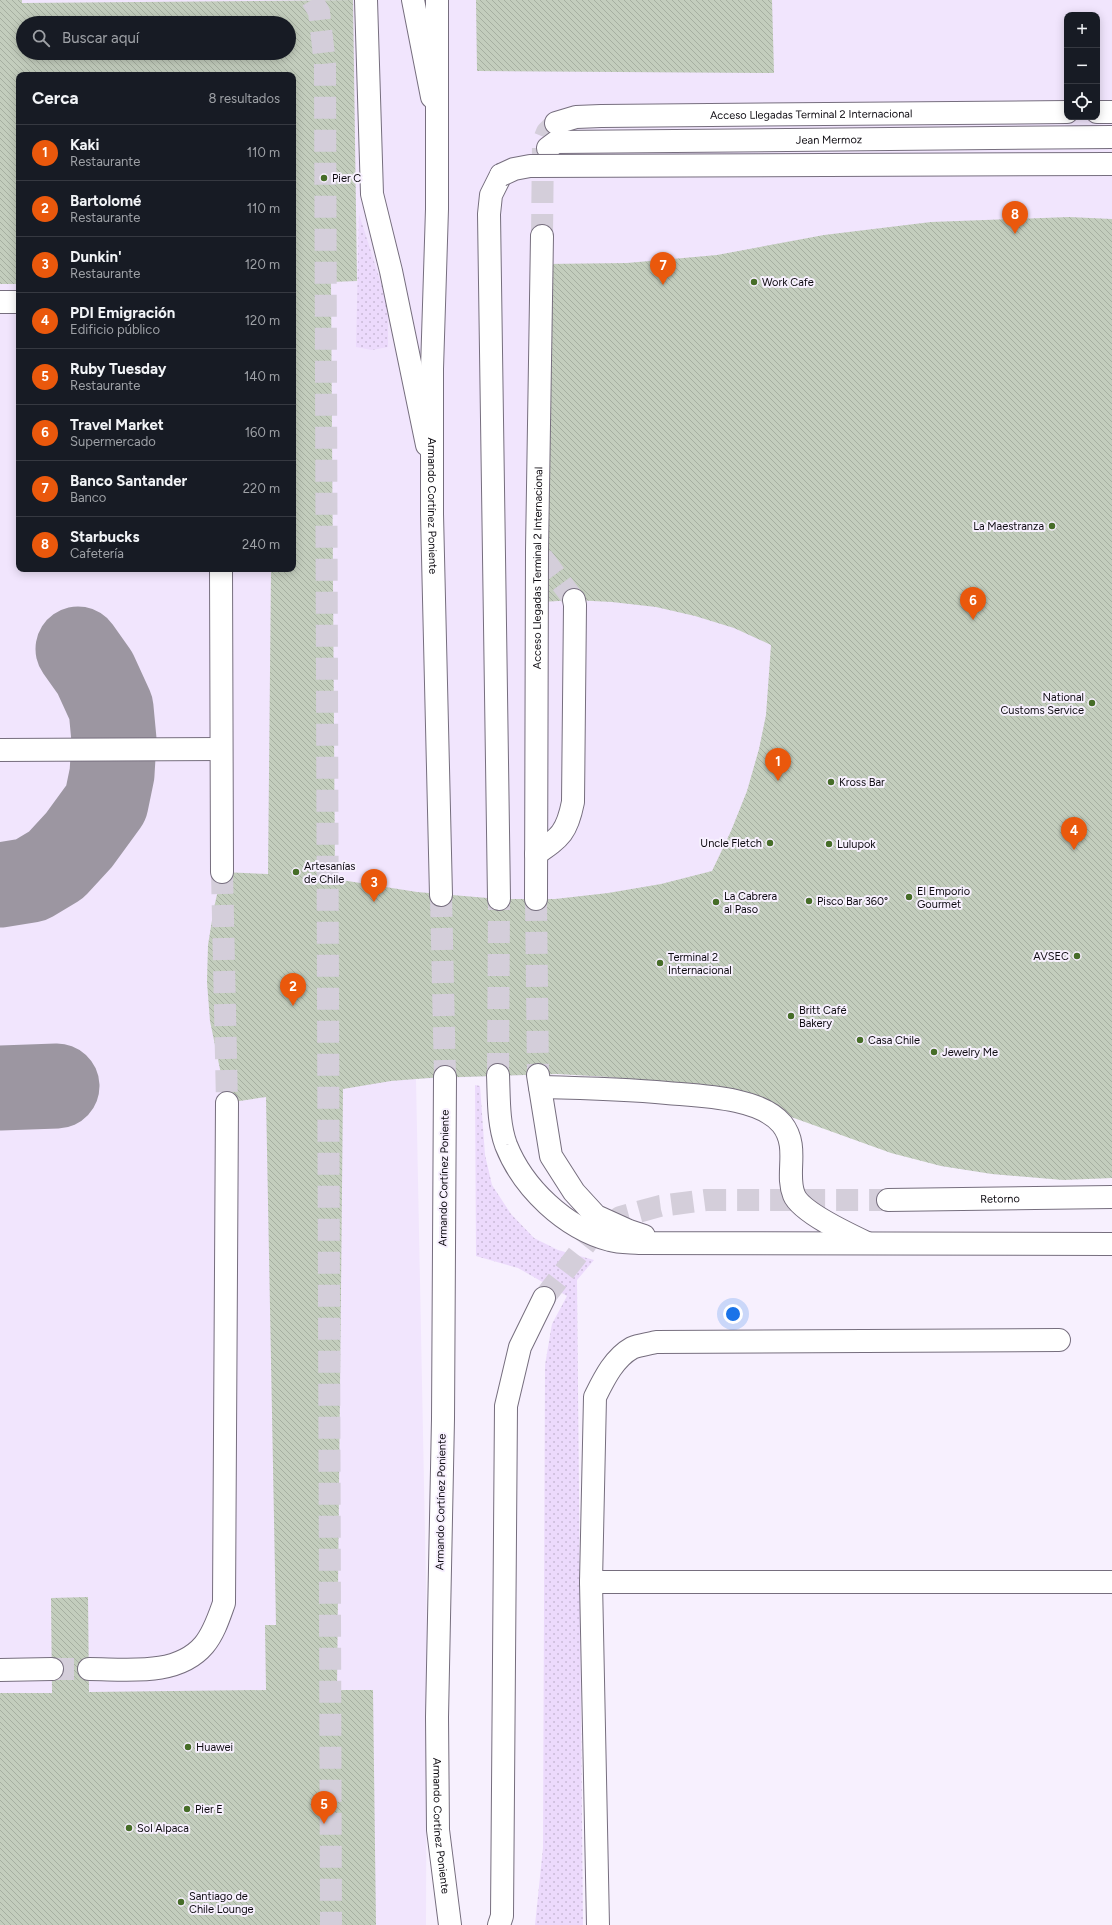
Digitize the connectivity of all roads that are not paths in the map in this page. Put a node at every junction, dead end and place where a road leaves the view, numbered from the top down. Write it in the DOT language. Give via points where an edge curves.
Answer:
graph roads {
  1 [pos="366,0"];
  2 [pos="413,0"];
  3 [pos="437,0"];
  4 [pos="1064,112"];
  5 [pos="1100,112"];
  6 [pos="1112,112"];
  7 [pos="436,118"];
  8 [pos="558,133"];
  9 [pos="1112,137"];
  10 [pos="1112,164"];
  11 [pos="542,236"];
  12 [pos="0,302"];
  13 [pos="16,302"];
  14 [pos="432,467"];
  15 [pos="221,572"];
  16 [pos="574,600"];
  17 [pos="221,749"];
  18 [pos="0,750"];
  19 [pos="536,854"];
  20 [pos="222,872"];
  21 [pos="442,895"];
  22 [pos="499,899"];
  23 [pos="536,899"];
  24 [pos="498,1075"];
  25 [pos="445,1077"];
  26 [pos="227,1103"];
  27 [pos="1112,1197"];
  28 [pos="888,1200"];
  29 [pos="666,1243"];
  30 [pos="867,1243"];
  31 [pos="1112,1244"];
  32 [pos="544,1298"];
  33 [pos="1059,1340"];
  34 [pos="591,1582"];
  35 [pos="1112,1582"];
  36 [pos="52,1669"];
  37 [pos="89,1669"];
  38 [pos="0,1670"];
  39 [pos="450,1925"];
  40 [pos="499,1925"];
  41 [pos="598,1925"];
  1 -- 14 [label="main road" via="372,194"];
  2 -- 7 [label="main road, Armando Cortínez Poniente"];
  3 -- 7 [label="main road, Armando Cortínez Poniente"];
  4 -- 8 [label="main road, Acceso Llegadas Terminal 2 Internacional" via="609,116"];
  5 -- 6 [label="main road"];
  7 -- 14 [label="main road, Armando Cortínez Poniente" via="437,209"];
  8 -- 9 [label="main road, Jean Mermoz" via="792,139"];
  10 -- 22 [label="main road, bridge" via="530,166 501,175 491,195 489,214"];
  11 -- 19 [label="main road, Acceso Llegadas Terminal 2 Internacional"];
  12 -- 13 [label="main road"];
  14 -- 21 [label="main road, Armando Cortínez Poniente"];
  15 -- 17 [label="main road"];
  16 -- 19 [label="main road" via="574,802 569,822 558,838"];
  17 -- 18 [label="main road"];
  17 -- 20 [label="main road"];
  19 -- 23 [label="main road, Acceso Llegadas Terminal 2 Internacional"];
  24 -- 29 [label="main road" via="500,1119 506,1144 520,1172 546,1202 576,1226 611,1240"];
  25 -- 39 [label="main road, Armando Cortínez Poniente" via="443,1427 437,1717 438,1830"];
  26 -- 37 [label="main road" via="224,1603 216,1625 204,1645 183,1660 164,1667"];
  27 -- 28 [label="main road, Retorno"];
  29 -- 30 [label="main road"];
  29 -- 30 [label="main road" via="629,1231 596,1216 574,1192 551,1156 539,1081 715,1096 739,1101 772,1116 782,1125 790,1140 794,1196 820,1218"];
  30 -- 31 [label="main road"];
  32 -- 40 [label="main road" via="520,1347 506,1406 502,1916"];
  33 -- 34 [label="main road" via="678,1341 656,1342 632,1348 617,1361 595,1397"];
  34 -- 35 [label="main road"];
  34 -- 41 [label="main road"];
  36 -- 38 [label="main road"];
}
